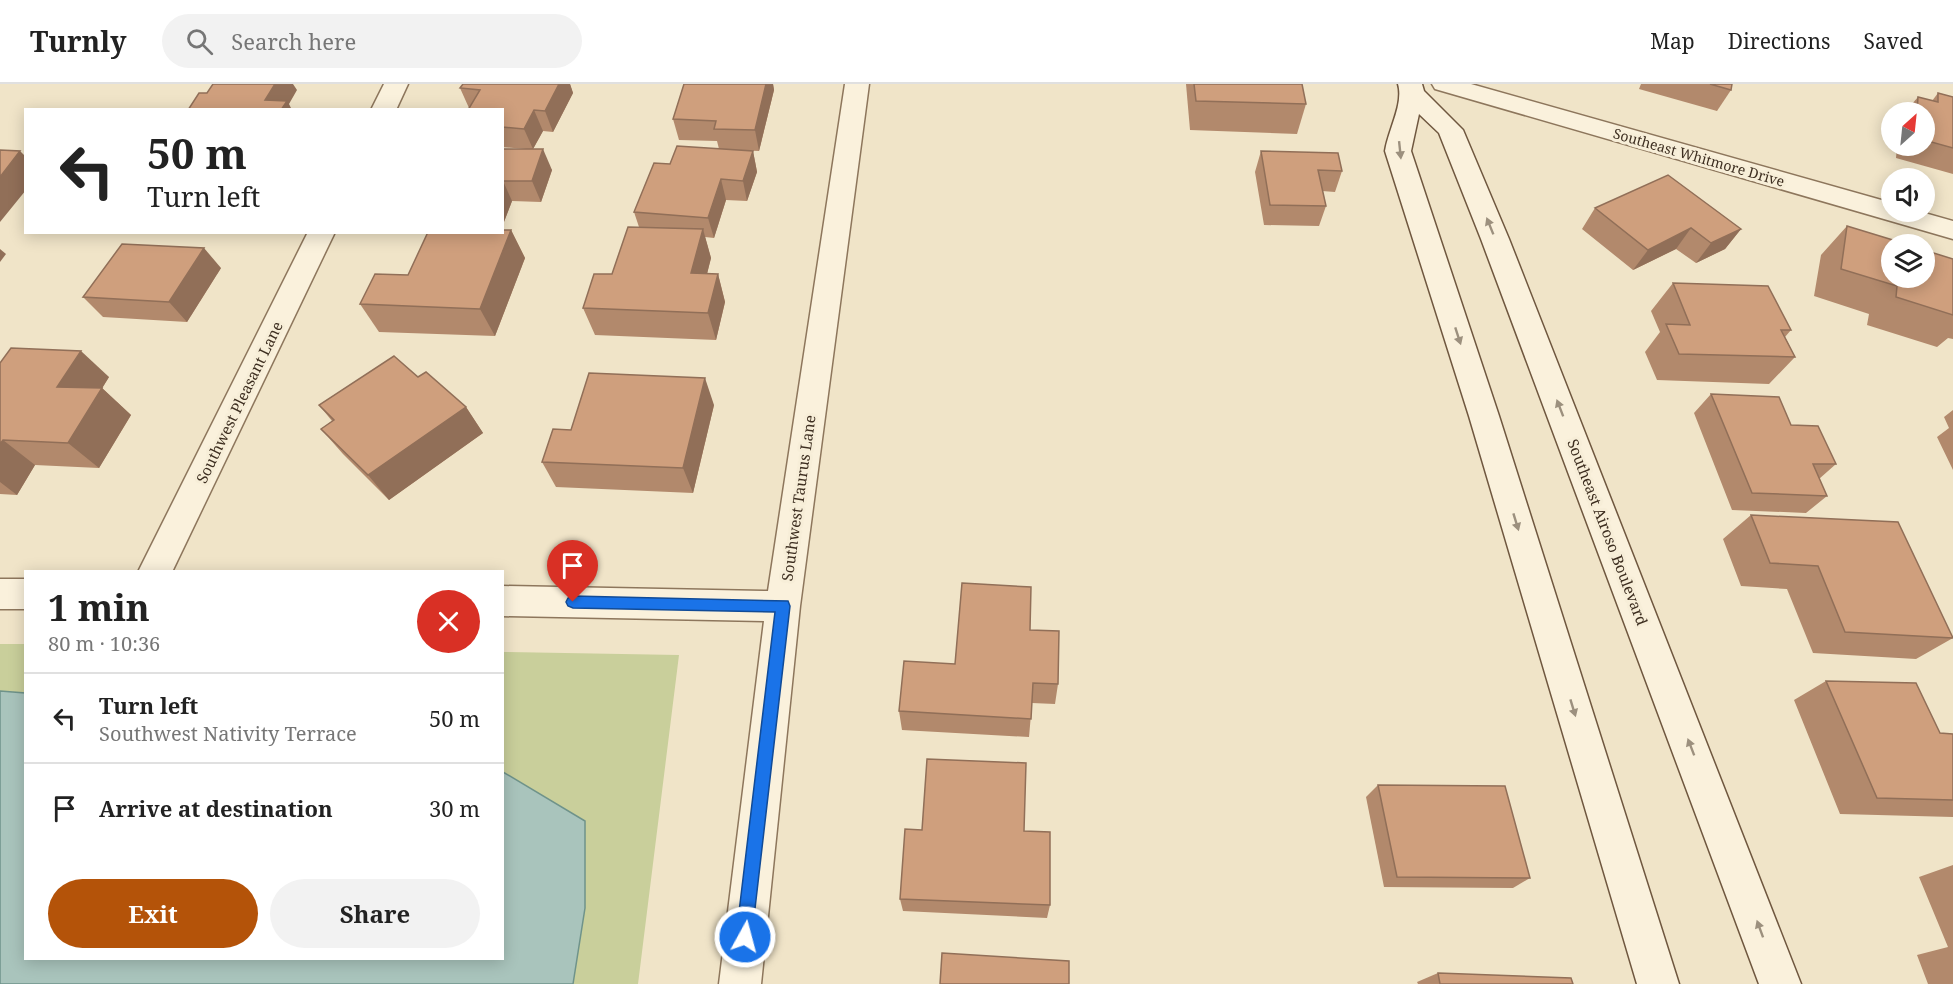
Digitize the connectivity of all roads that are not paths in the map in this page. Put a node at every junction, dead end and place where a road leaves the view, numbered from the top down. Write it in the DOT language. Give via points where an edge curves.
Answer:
graph roads {
  1 [pos="396,84"];
  2 [pos="857,84"];
  3 [pos="1444,84"];
  4 [pos="1411,89"];
  5 [pos="384,108"];
  6 [pos="1953,230"];
  7 [pos="321,234"];
  8 [pos="156,570"];
  9 [pos="0,594"];
  10 [pos="24,594"];
  11 [pos="504,601"];
  12 [pos="783,606"];
  13 [pos="740,984"];
  14 [pos="1658,984"];
  15 [pos="1780,984"];
  1 -- 5 [label="street"];
  2 -- 12 [label="street, Southwest Taurus Lane"];
  3 -- 6 [label="street, Southeast Whitmore Drive"];
  4 -- 14 [label="street, Southeast Airoso Boulevard, one-way" via="1398,151 1484,416"];
  15 -- 4 [label="street, Southeast Airoso Boulevard, one-way" via="1450,129"];
  7 -- 8 [label="street, Southwest Pleasant Lane"];
  9 -- 10 [label="street"];
  11 -- 12 [label="street"];
  12 -- 13 [label="street, Southwest Taurus Lane"];
}
